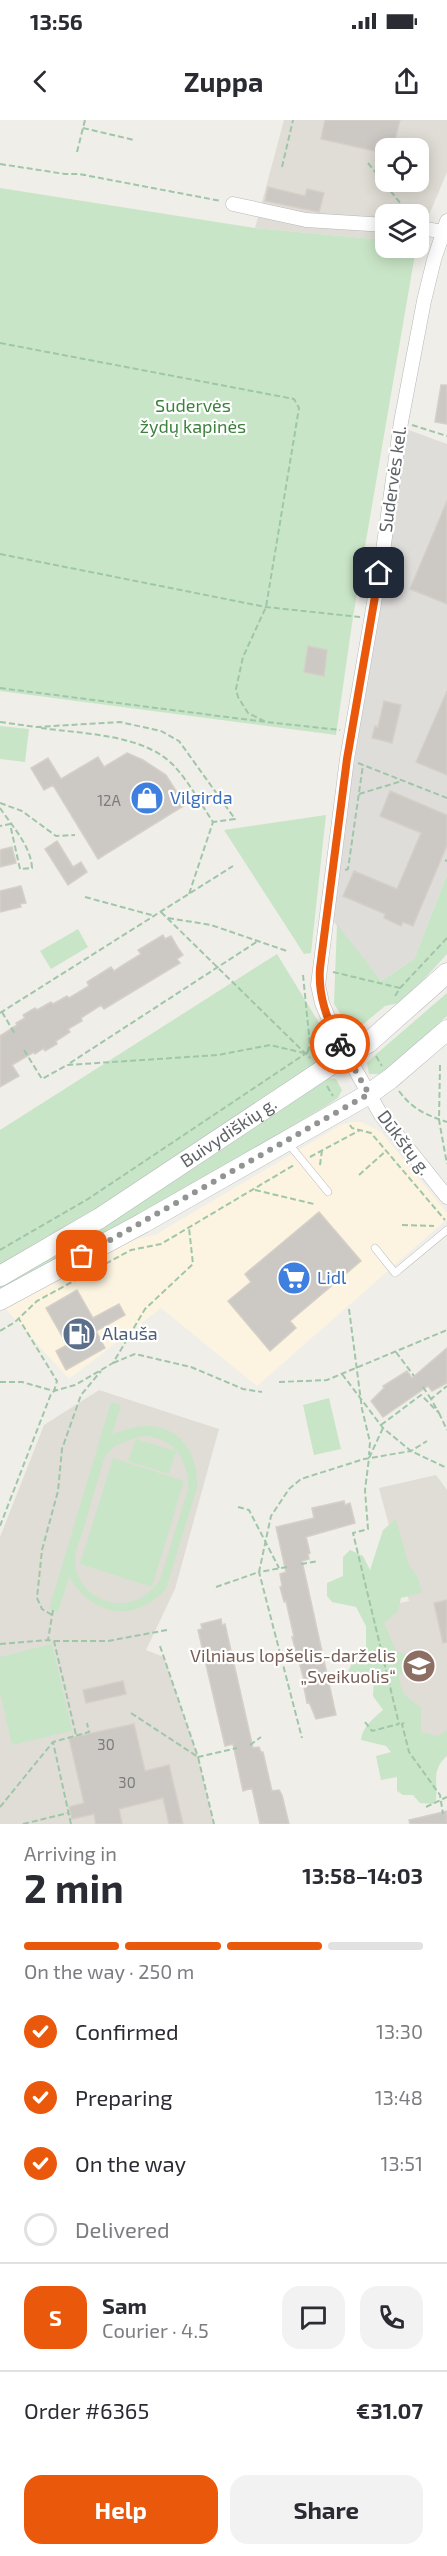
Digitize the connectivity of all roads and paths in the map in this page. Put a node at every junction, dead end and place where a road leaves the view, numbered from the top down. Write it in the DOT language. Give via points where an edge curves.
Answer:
graph roads {
  1 [pos="85,120"];
  2 [pos="293,120"];
  3 [pos="83,128"];
  4 [pos="134,140"];
  5 [pos="78,152"];
  6 [pos="368,163"];
  7 [pos="0,164"];
  8 [pos="282,167"];
  9 [pos="233,204"];
  10 [pos="401,204"];
  11 [pos="375,224"];
  12 [pos="429,227"];
  13 [pos="445,227"];
  14 [pos="0,343"];
  15 [pos="402,422"];
  16 [pos="447,436"];
  17 [pos="0,554"];
  18 [pos="266,607"];
  19 [pos="371,619"];
  20 [pos="0,688"];
  21 [pos="0,722"];
  22 [pos="266,723"];
  23 [pos="36,727"];
  24 [pos="352,731"];
  25 [pos="347,759"];
  26 [pos="404,780"];
  27 [pos="358,794"];
  28 [pos="447,798"];
  29 [pos="0,803"];
  30 [pos="0,808"];
  31 [pos="213,822"];
  32 [pos="10,824"];
  33 [pos="0,826"];
  34 [pos="75,835"];
  35 [pos="233,866"];
  36 [pos="189,894"];
  37 [pos="85,897"];
  38 [pos="161,912"];
  39 [pos="154,916"];
  40 [pos="168,918"];
  41 [pos="447,938"];
  42 [pos="258,941"];
  43 [pos="287,951"];
  44 [pos="219,967"];
  45 [pos="320,968"];
  46 [pos="447,973"];
  47 [pos="303,975"];
  48 [pos="1,1012"];
  49 [pos="447,1030"];
  50 [pos="15,1034"];
  51 [pos="24,1050"];
  52 [pos="307,1053"];
  53 [pos="347,1054"];
  54 [pos="67,1065"];
  55 [pos="440,1065"];
  56 [pos="320,1073"];
  57 [pos="369,1094"];
  58 [pos="403,1097"];
  59 [pos="341,1110"];
  60 [pos="439,1120"];
  61 [pos="447,1122"];
  62 [pos="360,1130"];
  63 [pos="286,1141"];
  64 [pos="386,1151"];
  65 [pos="302,1161"];
  66 [pos="447,1164"];
  67 [pos="359,1175"];
  68 [pos="254,1190"];
  69 [pos="328,1192"];
  70 [pos="447,1197"];
  71 [pos="314,1204"];
  72 [pos="444,1219"];
  73 [pos="447,1222"];
  74 [pos="402,1225"];
  75 [pos="189,1228"];
  76 [pos="447,1230"];
  77 [pos="375,1248"];
  78 [pos="0,1250"];
  79 [pos="0,1276"];
  80 [pos="0,1300"];
  81 [pos="349,1309"];
  82 [pos="19,1319"];
  83 [pos="447,1330"];
  84 [pos="0,1331"];
  85 [pos="396,1352"];
  86 [pos="113,1363"];
  87 [pos="104,1367"];
  88 [pos="358,1368"];
  89 [pos="342,1374"];
  90 [pos="414,1376"];
  91 [pos="0,1382"];
  92 [pos="279,1382"];
  93 [pos="447,1386"];
  94 [pos="423,1387"];
  95 [pos="54,1391"];
  96 [pos="262,1392"];
  97 [pos="431,1399"];
  98 [pos="361,1401"];
  99 [pos="439,1413"];
  100 [pos="382,1427"];
  101 [pos="447,1430"];
  102 [pos="427,1441"];
  103 [pos="411,1451"];
  104 [pos="369,1458"];
  105 [pos="447,1468"];
  106 [pos="238,1507"];
  107 [pos="0,1526"];
  108 [pos="265,1545"];
  109 [pos="318,1562"];
  110 [pos="301,1564"];
  111 [pos="287,1567"];
  112 [pos="279,1569"];
  113 [pos="259,1572"];
  114 [pos="216,1587"];
  115 [pos="53,1610"];
  116 [pos="52,1615"];
  117 [pos="167,1630"];
  118 [pos="48,1640"];
  119 [pos="54,1641"];
  120 [pos="0,1644"];
  121 [pos="160,1646"];
  122 [pos="131,1713"];
  123 [pos="365,1722"];
  124 [pos="87,1723"];
  125 [pos="402,1724"];
  126 [pos="76,1735"];
  127 [pos="261,1737"];
  128 [pos="302,1738"];
  129 [pos="53,1742"];
  130 [pos="250,1745"];
  131 [pos="237,1748"];
  132 [pos="198,1757"];
  133 [pos="447,1797"];
  134 [pos="440,1799"];
  135 [pos="0,1807"];
  136 [pos="426,1808"];
  137 [pos="68,1813"];
  138 [pos="443,1814"];
  139 [pos="23,1824"];
  140 [pos="71,1824"];
  141 [pos="214,1824"];
  1 -- 3 [label="path"];
  2 -- 8 [label="path"];
  3 -- 4 [label="path"];
  3 -- 5 [label="path"];
  6 -- 10 [label="path"];
  7 -- 9 [label="path" via="79,174"];
  9 -- 11 [label="street" via="306,220"];
  12 -- 13 [label="street"];
  13 -- 15 [label="street, Sudervės kel." via="424,301"];
  14 -- 18 [label="path" via="294,399 299,408"];
  15 -- 16 [label="path"];
  15 -- 19 [label="street, Sudervės kel."];
  17 -- 18 [label="path"];
  18 -- 19 [label="path"];
  18 -- 22 [label="path" via="243,657 236,689 249,712"];
  19 -- 24 [label="street, Sudervės kel."];
  20 -- 22 [label="path"];
  21 -- 23 [label="path"];
  22 -- 24 [label="path"];
  23 -- 31 [label="path" via="133,742 160,754 175,767"];
  23 -- 31 [label="path" via="120,722 161,731 179,741 235,819"];
  24 -- 25 [label="street, Sudervės kel."];
  25 -- 26 [label="path"];
  25 -- 45 [label="street, Sudervės kel."];
  26 -- 27 [label="path"];
  26 -- 28 [label="path"];
  29 -- 34 [label="path" via="22,811 56,836"];
  30 -- 32 [label="path"];
  31 -- 36 [label="path"];
  32 -- 32 [label="path" via="20,869 32,868 31,856"];
  32 -- 33 [label="path"];
  35 -- 36 [label="path"];
  36 -- 38 [label="path"];
  37 -- 39 [label="path"];
  38 -- 39 [label="path"];
  38 -- 40 [label="path"];
  39 -- 48 [label="path"];
  40 -- 42 [label="path" via="211,925"];
  40 -- 44 [label="path"];
  41 -- 45 [label="path" via="400,988"];
  42 -- 43 [label="path"];
  42 -- 44 [label="path"];
  44 -- 52 [label="path"];
  44 -- 54 [label="path"];
  45 -- 53 [label="street, Sudervės kel." via="322,1003"];
  46 -- 53 [label="main road, Buivydiškių g." via="368,1043"];
  47 -- 52 [label="path" via="310,1045"];
  48 -- 50 [label="path"];
  49 -- 57 [label="main road, Buivydiškių g."];
  51 -- 54 [label="path" via="42,1079"];
  52 -- 54 [label="path" via="270,1045 218,1055"];
  52 -- 56 [label="path"];
  52 -- 78 [label="path" via="88,1199"];
  53 -- 56 [label="main road, Buivydiškių g."];
  53 -- 57 [label="street, Dūkštų g."];
  55 -- 60 [label="path"];
  56 -- 59 [label="path"];
  56 -- 79 [label="main road, Buivydiškių g." via="100,1218"];
  57 -- 59 [label="main road, Buivydiškių g."];
  57 -- 70 [label="street, Dūkštų g." via="407,1150"];
  58 -- 60 [label="path" via="411,1106"];
  59 -- 62 [label="path" via="352,1128"];
  59 -- 63 [label="main road, Buivydiškių g."];
  60 -- 61 [label="path"];
  60 -- 66 [label="path"];
  62 -- 64 [label="path" via="370,1133"];
  62 -- 65 [label="path"];
  63 -- 65 [label="lane"];
  63 -- 80 [label="main road, Buivydiškių g."];
  64 -- 67 [label="path"];
  64 -- 72 [label="path"];
  65 -- 68 [label="path"];
  65 -- 69 [label="lane"];
  68 -- 71 [label="path"];
  68 -- 75 [label="path"];
  72 -- 73 [label="path"];
  72 -- 74 [label="path" via="433,1228"];
  75 -- 82 [label="path" via="161,1244 131,1250 37,1301"];
  75 -- 86 [label="path" via="193,1264 145,1308"];
  76 -- 77 [label="lane" via="395,1273"];
  81 -- 88 [label="path"];
  82 -- 84 [label="path"];
  82 -- 95 [label="path" via="57,1381"];
  83 -- 85 [label="path"];
  85 -- 88 [label="path"];
  85 -- 90 [label="path"];
  86 -- 87 [label="path"];
  86 -- 96 [label="path" via="135,1354 191,1367 243,1389"];
  87 -- 95 [label="path" via="75,1385"];
  87 -- 116 [label="path" via="81,1395 62,1449 58,1491 42,1550 38,1598 42,1609"];
  88 -- 89 [label="path"];
  88 -- 98 [label="path"];
  89 -- 92 [label="path" via="327,1380"];
  89 -- 98 [label="path"];
  91 -- 95 [label="path" via="22,1382"];
  93 -- 97 [label="path"];
  94 -- 97 [label="path"];
  95 -- 107 [label="path"];
  97 -- 99 [label="path"];
  98 -- 100 [label="path"];
  98 -- 104 [label="path" via="370,1442"];
  99 -- 100 [label="path" via="421,1395"];
  99 -- 101 [label="path"];
  100 -- 103 [label="path"];
  100 -- 104 [label="path"];
  102 -- 103 [label="path"];
  103 -- 104 [label="path"];
  103 -- 105 [label="path"];
  104 -- 108 [label="path" via="302,1479 289,1489 271,1516"];
  104 -- 125 [label="path" via="364,1490 368,1529 353,1533"];
  106 -- 108 [label="path" via="249,1510"];
  108 -- 112 [label="path"];
  108 -- 113 [label="path"];
  109 -- 110 [label="path"];
  111 -- 112 [label="path"];
  112 -- 113 [label="path"];
  113 -- 114 [label="path"];
  113 -- 128 [label="path"];
  115 -- 116 [label="path"];
  116 -- 118 [label="path"];
  117 -- 119 [label="path" via="108,1641"];
  118 -- 119 [label="path"];
  118 -- 120 [label="path"];
  119 -- 126 [label="path"];
  121 -- 132 [label="path"];
  122 -- 132 [label="path"];
  123 -- 125 [label="path" via="372,1731"];
  124 -- 126 [label="path" via="89,1732"];
  125 -- 134 [label="path" via="409,1752"];
  126 -- 129 [label="path"];
  127 -- 130 [label="path"];
  129 -- 135 [label="path"];
  129 -- 137 [label="path"];
  131 -- 132 [label="path"];
  132 -- 141 [label="path"];
  133 -- 134 [label="path"];
  134 -- 136 [label="path"];
  134 -- 138 [label="path"];
  137 -- 139 [label="path"];
  137 -- 140 [label="path"];
}
